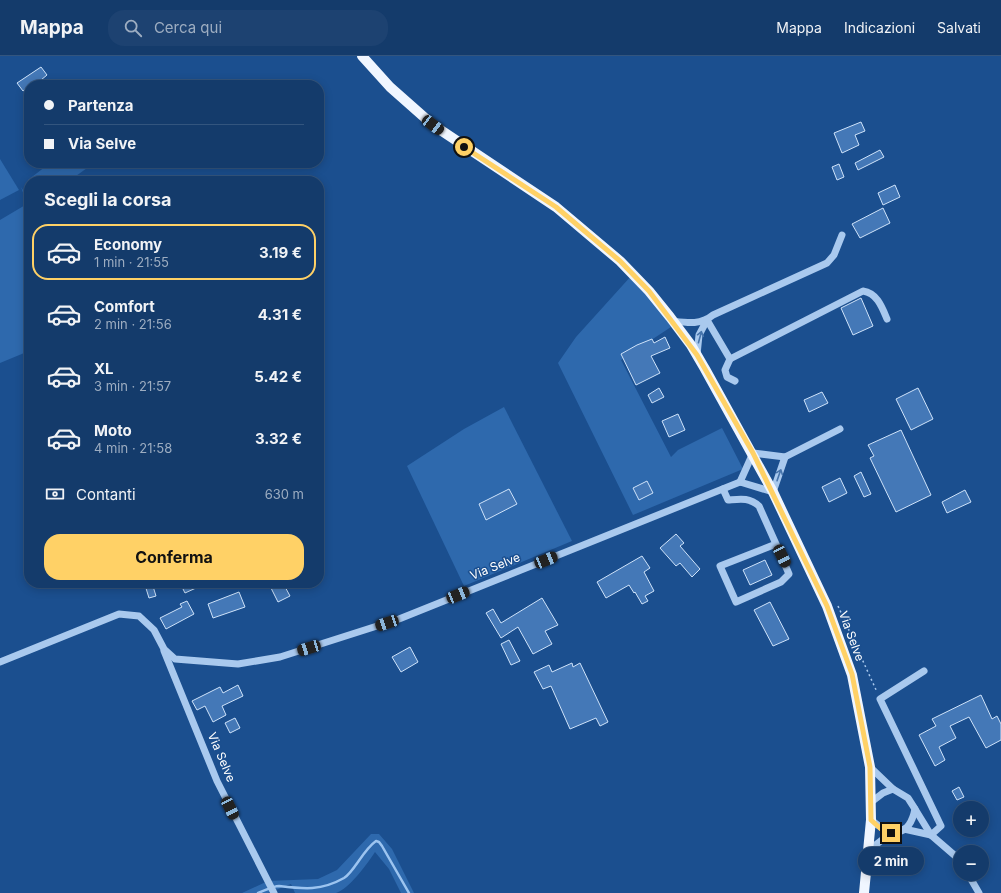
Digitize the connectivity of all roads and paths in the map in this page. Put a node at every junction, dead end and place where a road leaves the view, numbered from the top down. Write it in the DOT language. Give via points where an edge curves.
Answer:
graph roads {
  1 [pos="362,56"];
  2 [pos="842,235"];
  3 [pos="887,319"];
  4 [pos="707,320"];
  5 [pos="673,321"];
  6 [pos="697,355"];
  7 [pos="730,359"];
  8 [pos="735,381"];
  9 [pos="840,429"];
  10 [pos="753,453"];
  11 [pos="785,457"];
  12 [pos="740,482"];
  13 [pos="723,488"];
  14 [pos="773,492"];
  15 [pos="776,544"];
  16 [pos="164,649"];
  17 [pos="0,662"];
  18 [pos="924,671"];
  19 [pos="870,767"];
  20 [pos="893,789"];
  21 [pos="870,803"];
  22 [pos="915,809"];
  23 [pos="871,820"];
  24 [pos="904,829"];
  25 [pos="891,833"];
  26 [pos="931,835"];
  27 [pos="869,850"];
  28 [pos="953,854"];
  29 [pos="972,881"];
  30 [pos="274,893"];
  31 [pos="864,893"];
  32 [pos="979,893"];
  1 -- 5 [label="main road, Via Selve" via="390,87 433,125 556,207 592,236 633,274"];
  2 -- 4 [label="street" via="834,255 826,262"];
  3 -- 7 [label="street" via="880,303 870,292 863,291"];
  4 -- 5 [label="street" via="697,323"];
  6 -- 4 [label="street, one-way" via="699,335"];
  4 -- 7 [label="street"];
  5 -- 6 [label="main road, Via Selve"];
  6 -- 10 [label="main road, Via Selve"];
  7 -- 8 [label="street" via="725,370 727,377"];
  9 -- 11 [label="street"];
  10 -- 11 [label="street"];
  10 -- 12 [label="street"];
  10 -- 14 [label="main road, Via Selve"];
  14 -- 11 [label="street, one-way"];
  12 -- 13 [label="street, Via Selve"];
  12 -- 14 [label="street"];
  13 -- 15 [label="street" via="728,500 746,499 759,506"];
  13 -- 16 [label="street, Via Selve" via="399,619 280,657 238,664 175,659"];
  14 -- 19 [label="main road, Via Selve" via="827,606 852,674"];
  15 -- 15 [label="street" via="720,566 736,602 787,578 788,569"];
  16 -- 17 [label="street, Via Selve" via="154,630 139,616 119,614"];
  16 -- 30 [label="street, Via Selve" via="217,781"];
  18 -- 26 [label="street" via="880,699 941,826"];
  19 -- 20 [label="street"];
  19 -- 21 [label="main road, Via Selve"];
  20 -- 21 [label="street" via="882,793"];
  20 -- 22 [label="street" via="908,798"];
  21 -- 23 [label="main road"];
  22 -- 24 [label="street"];
  22 -- 26 [label="street"];
  23 -- 25 [label="street" via="881,829"];
  23 -- 27 [label="main road"];
  24 -- 25 [label="street"];
  24 -- 26 [label="street"];
  25 -- 27 [label="street"];
  26 -- 28 [label="street"];
  27 -- 31 [label="main road"];
  29 -- 32 [label="street"];
}
